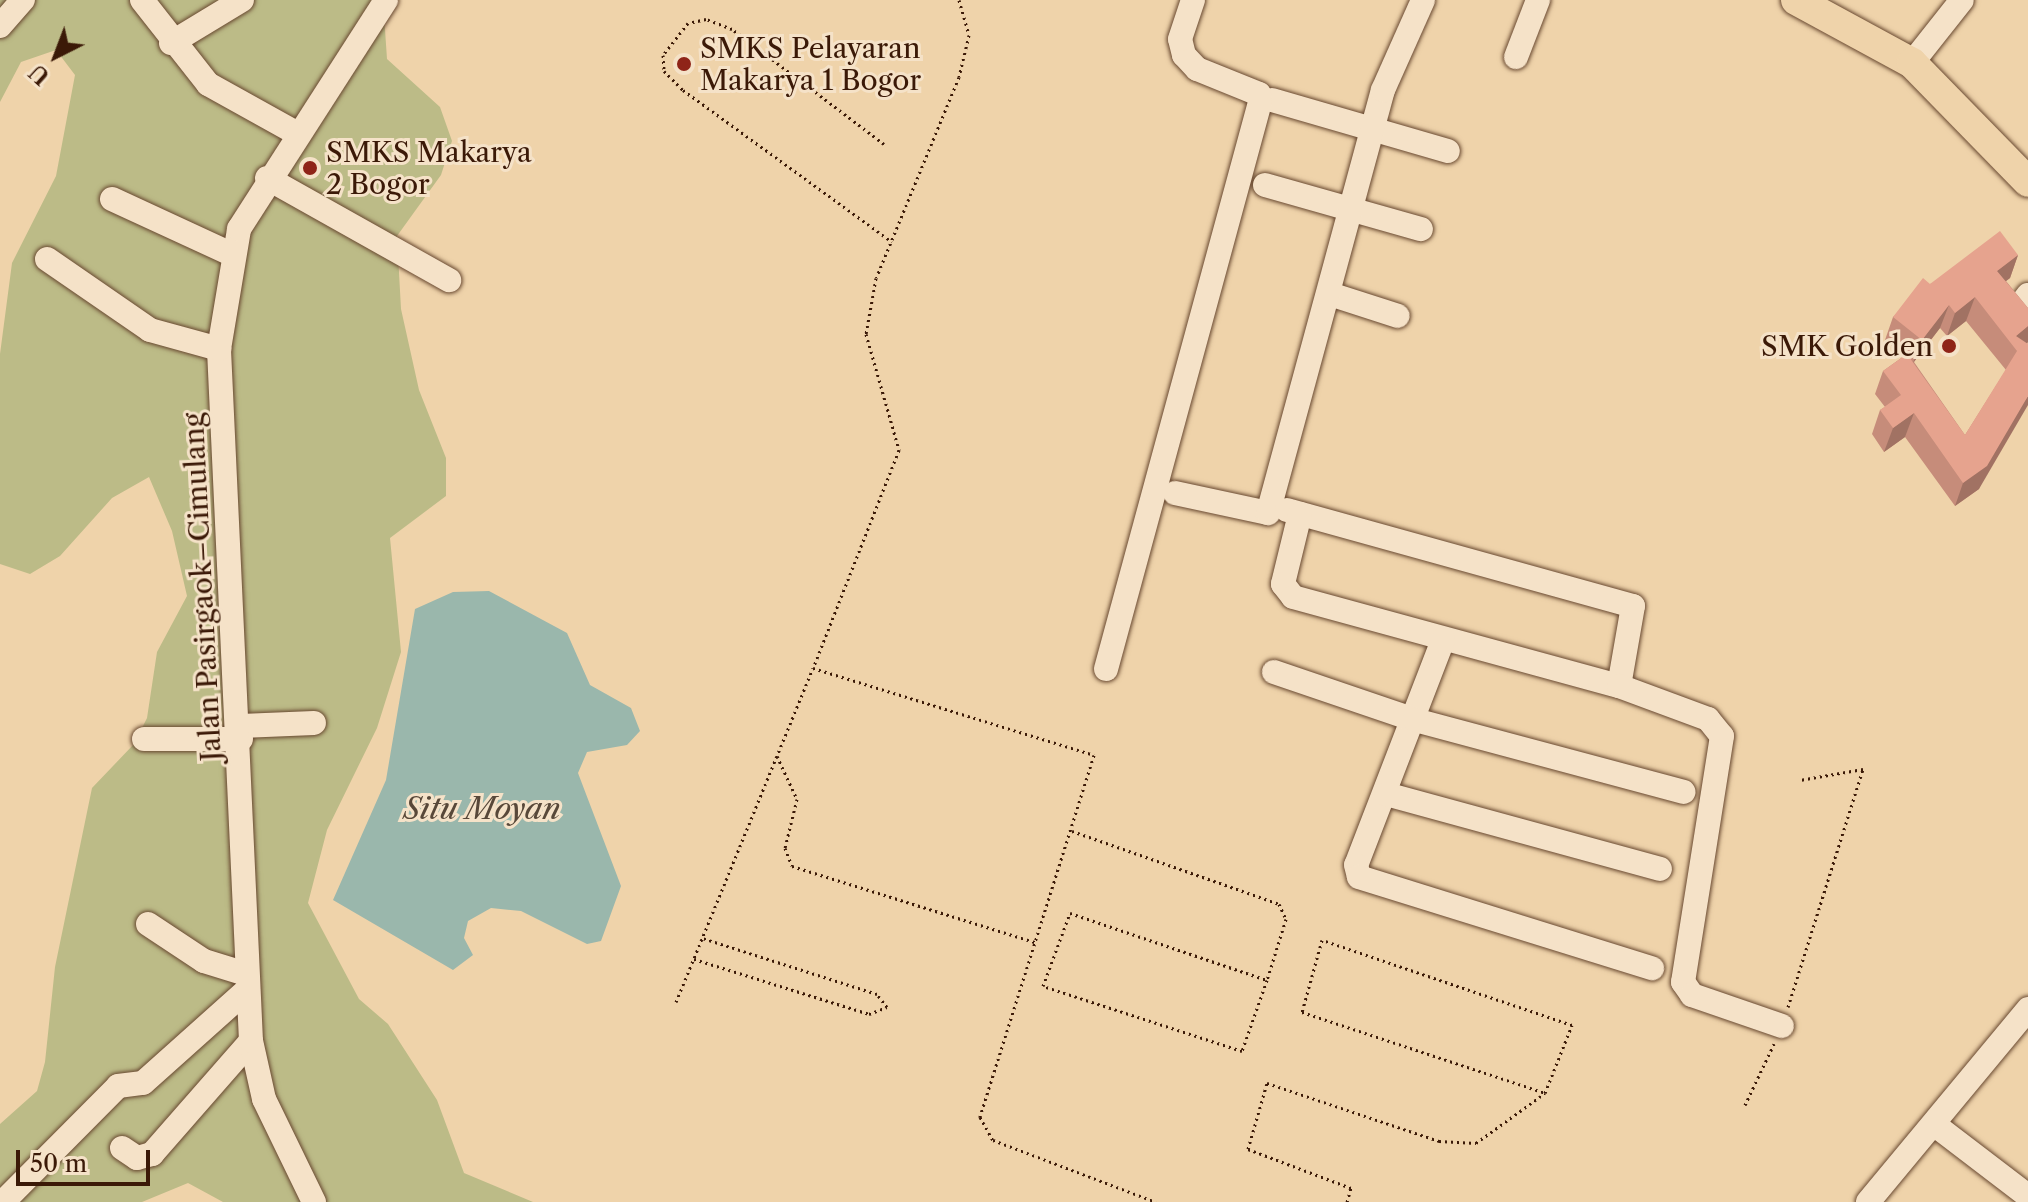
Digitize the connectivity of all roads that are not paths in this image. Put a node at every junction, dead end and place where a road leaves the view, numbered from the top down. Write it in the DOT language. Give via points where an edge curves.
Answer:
graph roads {
  1 [pos="23,0"];
  2 [pos="142,0"];
  3 [pos="242,0"];
  4 [pos="386,0"];
  5 [pos="1193,0"];
  6 [pos="1423,0"];
  7 [pos="1538,0"];
  8 [pos="1796,0"];
  9 [pos="1962,0"];
  10 [pos="0,26"];
  11 [pos="171,43"];
  12 [pos="1516,57"];
  13 [pos="1912,63"];
  14 [pos="1272,100"];
  15 [pos="1372,128"];
  16 [pos="298,134"];
  17 [pos="1448,151"];
  18 [pos="267,178"];
  19 [pos="2028,182"];
  20 [pos="1265,185"];
  21 [pos="112,199"];
  22 [pos="1352,210"];
  23 [pos="1421,229"];
  24 [pos="231,254"];
  25 [pos="47,259"];
  26 [pos="449,280"];
  27 [pos="1330,294"];
  28 [pos="2028,295"];
  29 [pos="1398,316"];
  30 [pos="2028,320"];
  31 [pos="219,349"];
  32 [pos="1175,493"];
  33 [pos="1270,505"];
  34 [pos="1300,514"];
  35 [pos="1443,640"];
  36 [pos="1106,669"];
  37 [pos="1274,672"];
  38 [pos="1619,686"];
  39 [pos="1415,720"];
  40 [pos="314,723"];
  41 [pos="241,733"];
  42 [pos="144,739"];
  43 [pos="1684,792"];
  44 [pos="1386,794"];
  45 [pos="1660,869"];
  46 [pos="148,924"];
  47 [pos="1652,968"];
  48 [pos="247,981"];
  49 [pos="2028,1009"];
  50 [pos="1782,1026"];
  51 [pos="251,1041"];
  52 [pos="1935,1125"];
  53 [pos="122,1148"];
  54 [pos="2028,1196"];
  55 [pos="3,1202"];
  56 [pos="314,1202"];
  57 [pos="1868,1202"];
  1 -- 10 [label="street"];
  2 -- 11 [label="street"];
  3 -- 11 [label="street"];
  4 -- 16 [label="street, Jalan Pasirgaok–Cimulang"];
  5 -- 36 [label="street" via="1180,39 1184,55 1197,69 1259,94 1260,102"];
  6 -- 15 [label="street"];
  7 -- 12 [label="street"];
  8 -- 13 [label="main road"];
  9 -- 13 [label="street"];
  11 -- 16 [label="street" via="208,84"];
  13 -- 19 [label="main road"];
  14 -- 15 [label="street"];
  15 -- 17 [label="street"];
  15 -- 22 [label="street"];
  16 -- 18 [label="street, Jalan Pasirgaok–Cimulang"];
  18 -- 24 [label="street, Jalan Pasirgaok–Cimulang"];
  18 -- 26 [label="street"];
  20 -- 22 [label="street"];
  21 -- 24 [label="street"];
  22 -- 23 [label="street"];
  22 -- 27 [label="street"];
  24 -- 31 [label="street, Jalan Pasirgaok–Cimulang"];
  25 -- 31 [label="street" via="150,330"];
  27 -- 29 [label="street"];
  27 -- 33 [label="street"];
  28 -- 30 [label="street" via="2019,307"];
  31 -- 41 [label="street, Jalan Pasirgaok–Cimulang"];
  32 -- 33 [label="street" via="1260,517"];
  33 -- 34 [label="street"];
  34 -- 35 [label="street" via="1285,592"];
  34 -- 38 [label="street" via="1633,606"];
  35 -- 38 [label="street"];
  35 -- 39 [label="street"];
  37 -- 39 [label="street"];
  38 -- 50 [label="street" via="1698,710 1722,736 1683,982 1692,995"];
  39 -- 43 [label="street"];
  39 -- 44 [label="street"];
  40 -- 41 [label="street"];
  41 -- 42 [label="street"];
  41 -- 48 [label="street, Jalan Pasirgaok–Cimulang"];
  44 -- 45 [label="street"];
  44 -- 47 [label="street" via="1356,865 1369,885"];
  46 -- 48 [label="street" via="204,961"];
  48 -- 51 [label="street, Jalan Pasirgaok–Cimulang"];
  48 -- 55 [label="street" via="143,1083 118,1086"];
  49 -- 52 [label="street"];
  51 -- 53 [label="street" via="152,1154 137,1158"];
  51 -- 56 [label="street, Jalan Pasirgaok–Cimulang" via="264,1099"];
  52 -- 54 [label="street"];
  52 -- 57 [label="street"];
}
